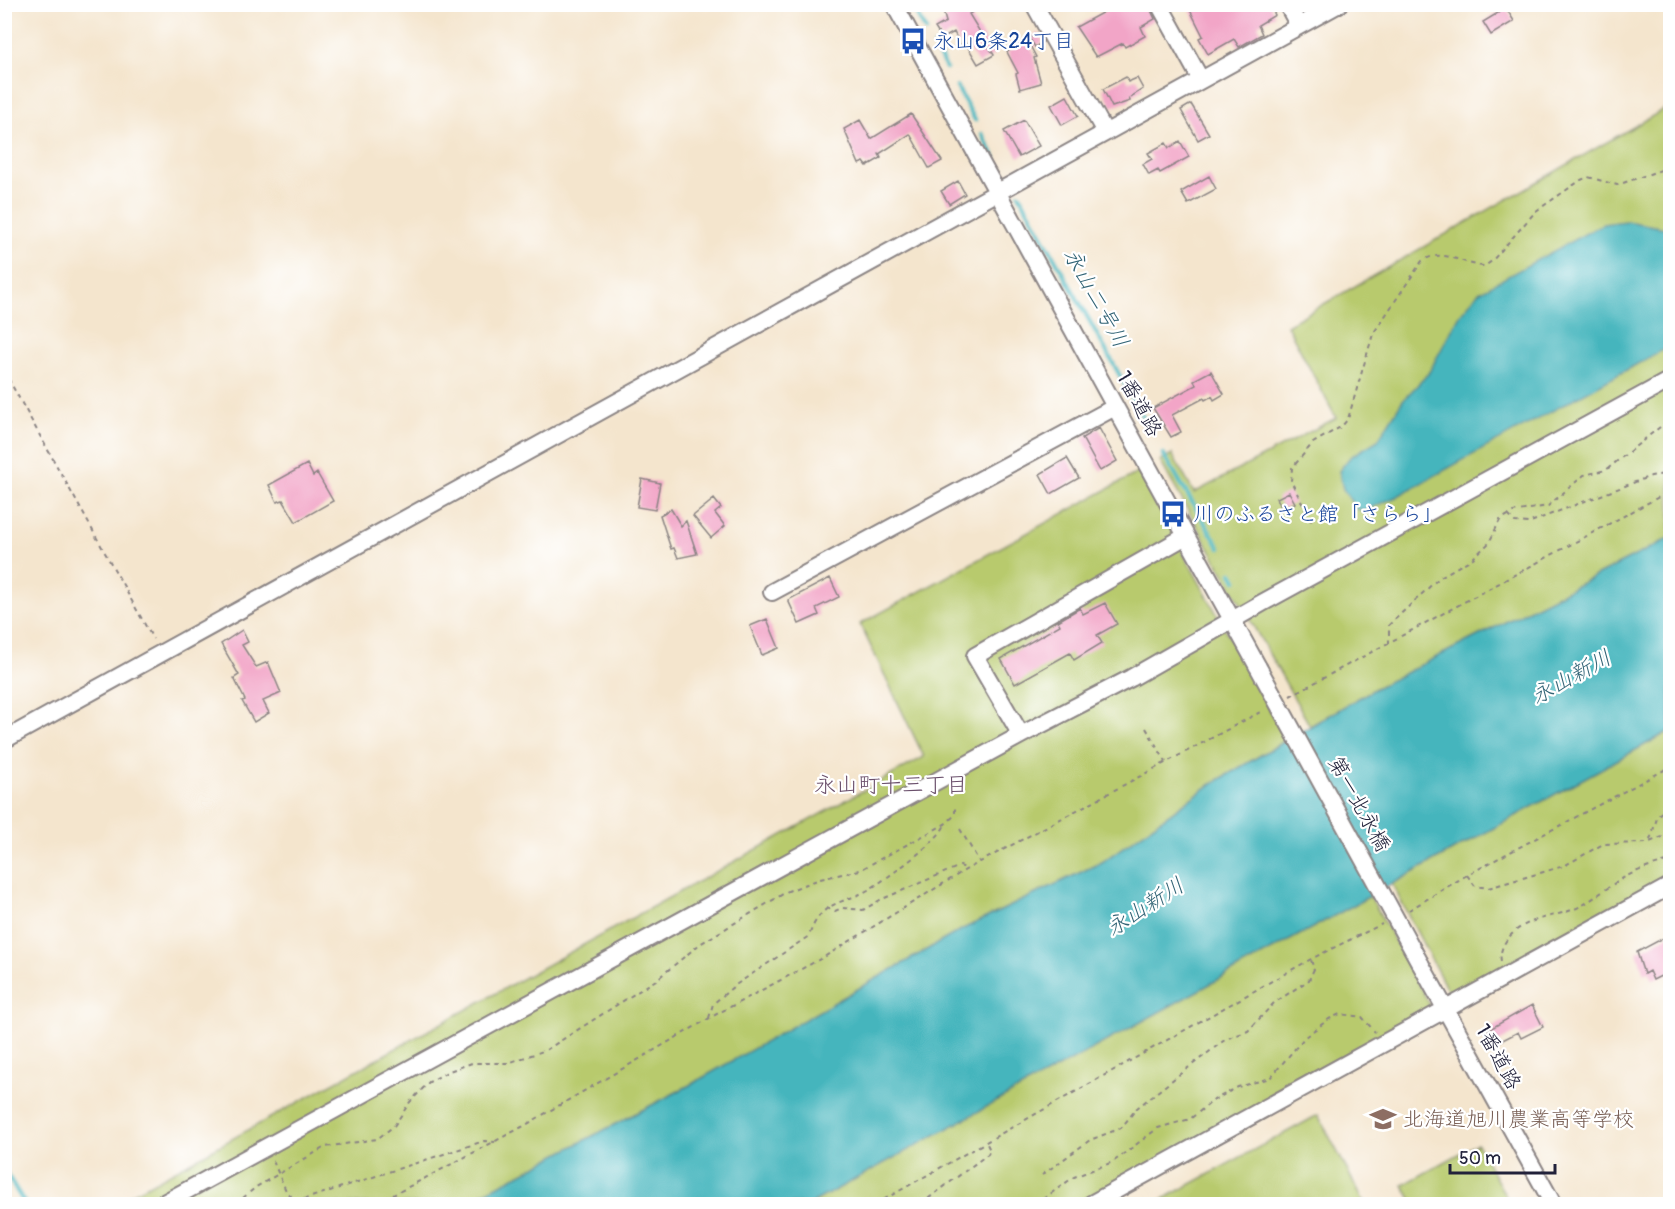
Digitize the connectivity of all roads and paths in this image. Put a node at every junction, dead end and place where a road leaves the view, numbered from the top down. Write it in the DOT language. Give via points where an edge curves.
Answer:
graph roads {
  1 [pos="894,4"];
  2 [pos="1035,4"];
  3 [pos="1159,4"];
  4 [pos="1287,4"];
  5 [pos="1339,4"];
  6 [pos="1299,26"];
  7 [pos="1201,80"];
  8 [pos="1105,132"];
  9 [pos="1671,167"];
  10 [pos="998,192"];
  11 [pos="4,371"];
  12 [pos="1671,380"];
  13 [pos="1115,407"];
  14 [pos="1671,418"];
  15 [pos="1671,476"];
  16 [pos="1671,491"];
  17 [pos="1508,515"];
  18 [pos="1311,521"];
  19 [pos="1186,537"];
  20 [pos="772,592"];
  21 [pos="1232,620"];
  22 [pos="1389,645"];
  23 [pos="162,655"];
  24 [pos="1258,667"];
  25 [pos="1289,697"];
  26 [pos="1270,707"];
  27 [pos="1146,728"];
  28 [pos="1021,735"];
  29 [pos="4,740"];
  30 [pos="1166,762"];
  31 [pos="1671,767"];
  32 [pos="1671,806"];
  33 [pos="955,807"];
  34 [pos="945,824"];
  35 [pos="960,829"];
  36 [pos="1671,834"];
  37 [pos="1650,842"];
  38 [pos="1671,861"];
  39 [pos="980,863"];
  40 [pos="967,869"];
  41 [pos="1467,875"];
  42 [pos="1671,886"];
  43 [pos="826,908"];
  44 [pos="1404,912"];
  45 [pos="1384,923"];
  46 [pos="1311,960"];
  47 [pos="1420,963"];
  48 [pos="1507,977"];
  49 [pos="1447,1011"];
  50 [pos="708,1019"];
  51 [pos="1381,1045"];
  52 [pos="495,1142"];
  53 [pos="987,1144"];
  54 [pos="266,1147"];
  55 [pos="278,1173"];
  56 [pos="1042,1175"];
  57 [pos="162,1204"];
  58 [pos="236,1204"];
  59 [pos="376,1204"];
  60 [pos="876,1204"];
  61 [pos="921,1204"];
  62 [pos="1036,1204"];
  63 [pos="1091,1204"];
  64 [pos="1553,1204"];
  1 -- 10 [label="street, 1番道路"];
  2 -- 8 [label="street"];
  3 -- 7 [label="street"];
  4 -- 6 [label="street"];
  5 -- 6 [label="street"];
  6 -- 7 [label="street"];
  7 -- 8 [label="street"];
  8 -- 10 [label="street"];
  9 -- 18 [label="path" via="1617,185 1588,177 1581,180 1536,212 1485,266 1445,255 1422,261 1373,334 1348,419 1313,443 1292,468 1291,481"];
  10 -- 13 [label="street, 1番道路"];
  10 -- 23 [label="street"];
  11 -- 23 [label="path"];
  12 -- 21 [label="street"];
  13 -- 19 [label="street, 1番道路"];
  13 -- 20 [label="street"];
  14 -- 17 [label="path" via="1606,470 1584,475 1548,506"];
  15 -- 17 [label="path" via="1651,476 1527,523 1515,522"];
  16 -- 22 [label="path"];
  17 -- 22 [label="path" via="1500,520 1489,543 1473,558 1440,577 1389,625"];
  19 -- 21 [label="street, 1番道路"];
  19 -- 28 [label="street" via="975,656"];
  21 -- 24 [label="street, 1番道路"];
  21 -- 28 [label="street"];
  22 -- 25 [label="path"];
  23 -- 29 [label="street"];
  24 -- 47 [label="street, 第一北永橋, bridge"];
  26 -- 30 [label="path"];
  27 -- 30 [label="path"];
  28 -- 54 [label="street"];
  30 -- 39 [label="path"];
  31 -- 41 [label="path"];
  32 -- 37 [label="path" via="1658,815"];
  33 -- 34 [label="path" via="955,815"];
  34 -- 43 [label="path" via="930,846 868,890"];
  34 -- 55 [label="path" via="860,870 788,891 700,944 656,980 546,1050 508,1063 472,1063 429,1082 394,1126 377,1139 325,1147"];
  35 -- 39 [label="path"];
  36 -- 37 [label="path"];
  37 -- 41 [label="path" via="1604,844 1564,866 1488,888 1475,886"];
  38 -- 48 [label="path" via="1626,876 1582,906 1512,933 1500,952"];
  39 -- 40 [label="path"];
  40 -- 43 [label="path" via="960,866 863,910"];
  40 -- 50 [label="path" via="824,957"];
  41 -- 44 [label="path"];
  42 -- 48 [label="street"];
  43 -- 50 [label="path" via="809,936 734,986 714,1004"];
  45 -- 46 [label="path"];
  46 -- 53 [label="path"];
  46 -- 56 [label="path" via="1314,969 1309,980 1274,1003 1248,1031 1226,1040 1180,1074 1137,1108 1121,1128 1090,1140"];
  47 -- 49 [label="street, 1番道路"];
  48 -- 49 [label="street"];
  49 -- 51 [label="street"];
  49 -- 64 [label="street, 1番道路"];
  50 -- 52 [label="path"];
  51 -- 62 [label="path" via="1372,1025 1362,1017 1340,1014 1329,1019 1305,1037 1270,1078 1238,1087 1190,1119 1158,1128 1113,1162 1074,1177"];
  51 -- 63 [label="street"];
  52 -- 55 [label="path" via="484,1140 305,1200 298,1201 287,1193"];
  52 -- 59 [label="path"];
  53 -- 60 [label="path"];
  53 -- 61 [label="path" via="988,1154"];
  54 -- 55 [label="path"];
  54 -- 57 [label="street"];
  55 -- 58 [label="path"];
}
